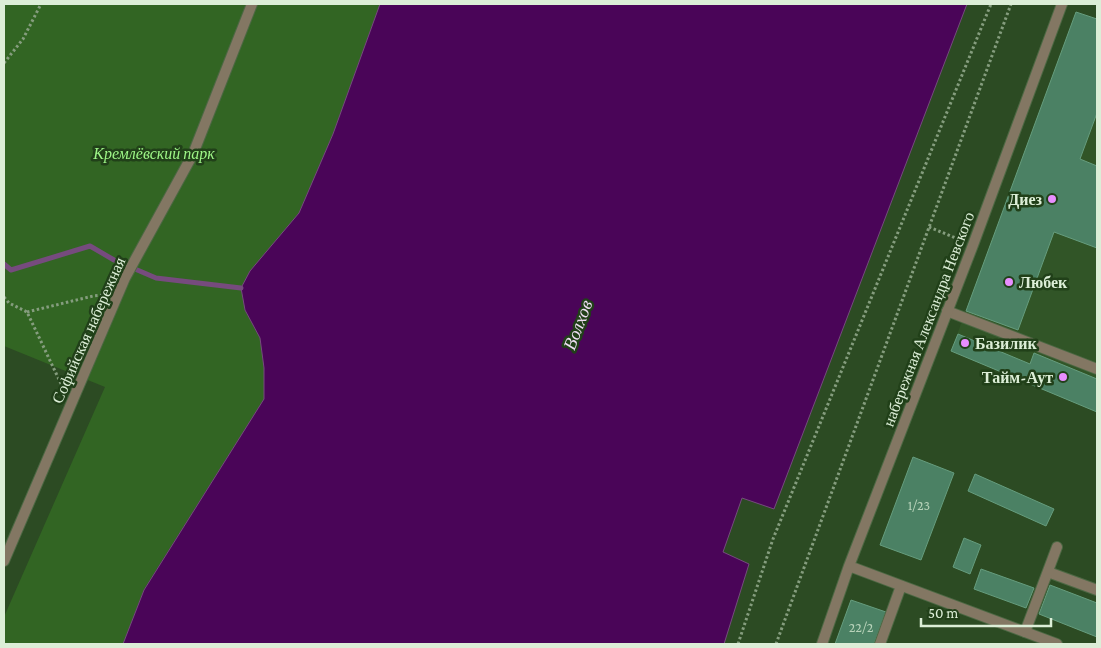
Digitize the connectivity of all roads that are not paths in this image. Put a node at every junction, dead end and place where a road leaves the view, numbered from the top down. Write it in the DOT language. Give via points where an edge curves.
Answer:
graph roads {
  1 [pos="252,4"];
  2 [pos="1062,4"];
  3 [pos="947,311"];
  4 [pos="1097,369"];
  5 [pos="1057,547"];
  6 [pos="4,561"];
  7 [pos="849,566"];
  8 [pos="1048,572"];
  9 [pos="902,586"];
  10 [pos="1097,590"];
  11 [pos="1024,632"];
  12 [pos="822,644"];
  13 [pos="880,644"];
  14 [pos="1056,644"];
  1 -- 6 [label="street, Софийская набережная" via="193,154 125,278"];
  2 -- 3 [label="street, набережная Александра Невского"];
  3 -- 4 [label="street"];
  3 -- 7 [label="street, набережная Александра Невского"];
  5 -- 8 [label="street"];
  7 -- 9 [label="street"];
  7 -- 12 [label="street, набережная Александра Невского"];
  8 -- 10 [label="street"];
  8 -- 11 [label="street"];
  9 -- 11 [label="street"];
  9 -- 13 [label="street"];
  11 -- 14 [label="street"];
}
